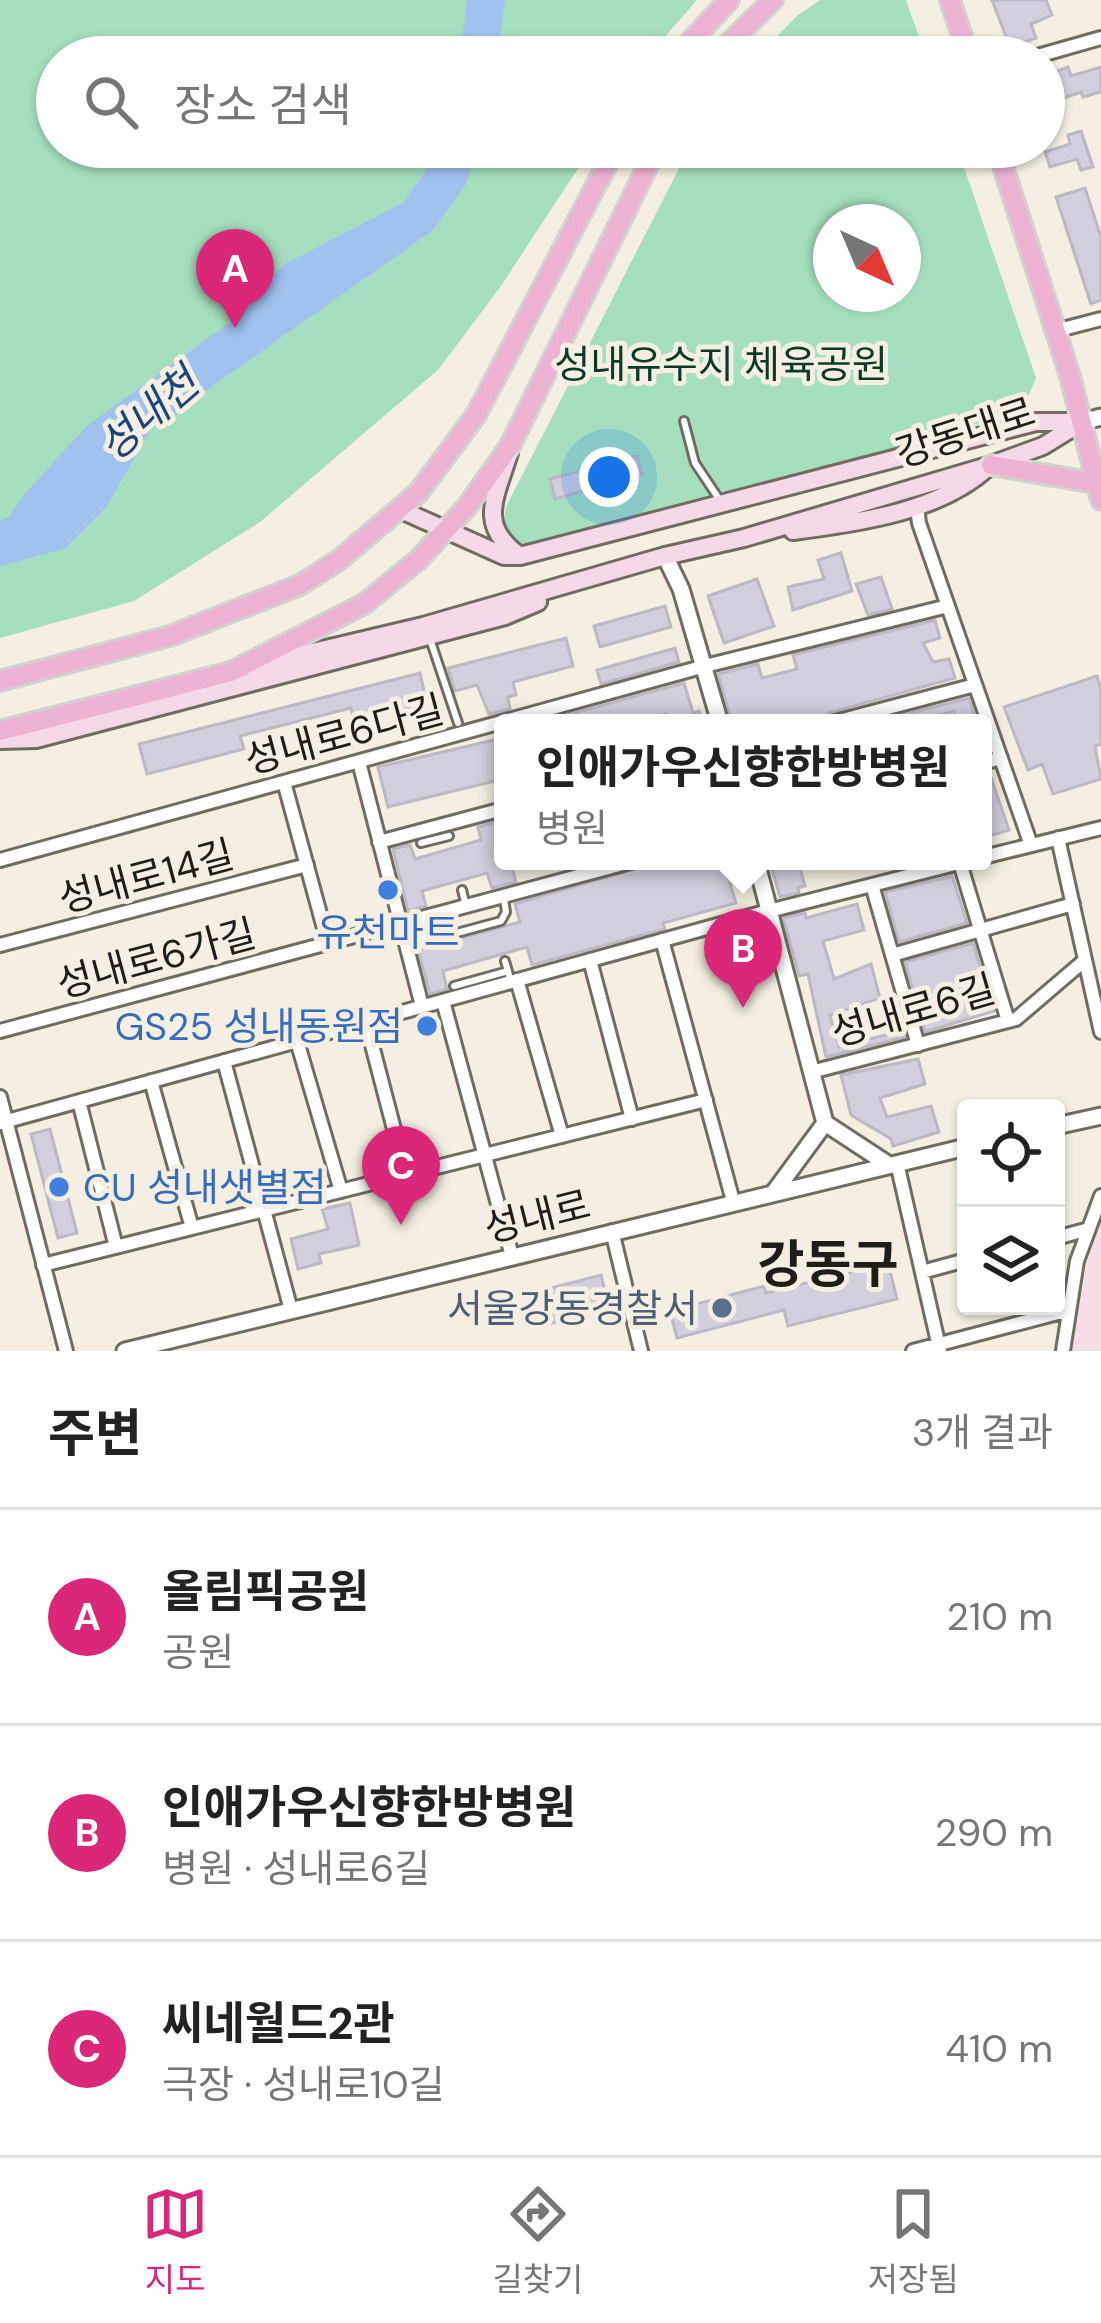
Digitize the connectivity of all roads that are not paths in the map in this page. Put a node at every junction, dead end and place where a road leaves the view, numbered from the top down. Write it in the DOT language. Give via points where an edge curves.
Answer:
graph roads {
  1 [pos="729,0"];
  2 [pos="773,0"];
  3 [pos="950,0"];
  4 [pos="696,36"];
  5 [pos="736,36"];
  6 [pos="962,36"];
  7 [pos="1101,38"];
  8 [pos="1065,48"];
  9 [pos="605,168"];
  10 [pos="647,168"];
  11 [pos="1004,168"];
  12 [pos="1101,319"];
  13 [pos="1055,331"];
  14 [pos="1092,420"];
  15 [pos="684,421"];
  16 [pos="511,446"];
  17 [pos="991,465"];
  18 [pos="1098,492"];
  19 [pos="723,505"];
  20 [pos="917,506"];
  21 [pos="399,508"];
  22 [pos="681,515"];
  23 [pos="444,532"];
  24 [pos="744,538"];
  25 [pos="520,556"];
  26 [pos="665,556"];
  27 [pos="599,577"];
  28 [pos="948,606"];
  29 [pos="429,636"];
  30 [pos="705,667"];
  31 [pos="231,672"];
  32 [pos="0,681"];
  33 [pos="975,685"];
  34 [pos="534,714"];
  35 [pos="717,714"];
  36 [pos="865,714"];
  37 [pos="985,714"];
  38 [pos="458,723"];
  39 [pos="494,725"];
  40 [pos="0,731"];
  41 [pos="992,735"];
  42 [pos="0,740"];
  43 [pos="1000,758"];
  44 [pos="992,760"];
  45 [pos="359,762"];
  46 [pos="284,782"];
  47 [pos="494,813"];
  48 [pos="1101,827"];
  49 [pos="449,834"];
  50 [pos="1058,838"];
  51 [pos="380,842"];
  52 [pos="421,843"];
  53 [pos="1031,845"];
  54 [pos="992,855"];
  55 [pos="0,860"];
  56 [pos="307,865"];
  57 [pos="600,870"];
  58 [pos="758,870"];
  59 [pos="932,870"];
  60 [pos="966,870"];
  61 [pos="872,885"];
  62 [pos="462,890"];
  63 [pos="503,896"];
  64 [pos="1072,904"];
  65 [pos="466,906"];
  66 [pos="769,910"];
  67 [pos="416,919"];
  68 [pos="400,923"];
  69 [pos="981,932"];
  70 [pos="1101,939"];
  71 [pos="662,940"];
  72 [pos="1081,940"];
  73 [pos="328,943"];
  74 [pos="0,945"];
  75 [pos="892,955"];
  76 [pos="590,960"];
  77 [pos="1084,960"];
  78 [pos="505,962"];
  79 [pos="512,978"];
  80 [pos="454,986"];
  81 [pos="442,1001"];
  82 [pos="422,1006"];
  83 [pos="1008,1021"];
  84 [pos="366,1022"];
  85 [pos="0,1031"];
  86 [pos="1101,1032"];
  87 [pos="297,1041"];
  88 [pos="918,1045"];
  89 [pos="224,1061"];
  90 [pos="812,1072"];
  91 [pos="151,1081"];
  92 [pos="0,1097"];
  93 [pos="706,1100"];
  94 [pos="79,1101"];
  95 [pos="1101,1116"];
  96 [pos="632,1118"];
  97 [pos="3,1122"];
  98 [pos="825,1123"];
  99 [pos="1065,1124"];
  100 [pos="562,1136"];
  101 [pos="957,1149"];
  102 [pos="482,1156"];
  103 [pos="893,1164"];
  104 [pos="406,1175"];
  105 [pos="341,1191"];
  106 [pos="775,1191"];
  107 [pos="1101,1196"];
  108 [pos="733,1201"];
  109 [pos="263,1210"];
  110 [pos="192,1228"];
  111 [pos="1089,1229"];
  112 [pos="612,1231"];
  113 [pos="1065,1236"];
  114 [pos="116,1247"];
  115 [pos="512,1256"];
  116 [pos="957,1262"];
  117 [pos="44,1265"];
  118 [pos="922,1272"];
  119 [pos="291,1310"];
  120 [pos="1069,1310"];
  121 [pos="939,1348"];
  122 [pos="129,1350"];
  123 [pos="66,1351"];
  124 [pos="641,1351"];
  125 [pos="913,1351"];
  126 [pos="1063,1351"];
  1 -- 4 [label="main road"];
  2 -- 5 [label="main road"];
  3 -- 6 [label="main road"];
  7 -- 8 [label="street"];
  9 -- 21 [label="main road" via="476,415"];
  10 -- 16 [label="main road, 강동대로"];
  11 -- 13 [label="main road"];
  12 -- 13 [label="street"];
  13 -- 14 [label="main road"];
  14 -- 17 [label="main road, 강동대로"];
  14 -- 18 [label="main road"];
  14 -- 19 [label="main road, 강동대로" via="1036,422"];
  15 -- 19 [label="lane" via="695,463"];
  16 -- 23 [label="main road, 강동대로"];
  16 -- 25 [label="main road" via="491,523"];
  17 -- 18 [label="main road"];
  17 -- 20 [label="main road" via="964,489"];
  17 -- 24 [label="main road, 강동대로"];
  19 -- 22 [label="main road, 강동대로"];
  20 -- 24 [label="main road"];
  20 -- 28 [label="street"];
  21 -- 23 [label="main road"];
  21 -- 32 [label="main road" via="300,586 170,636"];
  22 -- 25 [label="main road, 강동대로"];
  22 -- 26 [label="main road" via="664,527"];
  23 -- 25 [label="main road"];
  23 -- 31 [label="main road, 강동대로" via="364,604"];
  24 -- 26 [label="main road, 강동대로"];
  26 -- 27 [label="main road, 강동대로"];
  26 -- 30 [label="street"];
  27 -- 29 [label="main road" via="505,616"];
  27 -- 31 [label="main road, 강동대로"];
  28 -- 30 [label="street"];
  28 -- 33 [label="street"];
  29 -- 38 [label="lane"];
  29 -- 42 [label="main road" via="36,740"];
  30 -- 34 [label="street, 성내로6다길"];
  30 -- 35 [label="street"];
  31 -- 40 [label="main road, 강동대로"];
  33 -- 36 [label="street"];
  33 -- 37 [label="street"];
  39 -- 45 [label="street, 성내로6다길"];
  41 -- 43 [label="street"];
  43 -- 44 [label="street"];
  43 -- 53 [label="street"];
  45 -- 46 [label="street, 성내로6다길"];
  45 -- 51 [label="street"];
  46 -- 55 [label="street, 성내로6다길"];
  46 -- 56 [label="street"];
  47 -- 49 [label="street"];
  48 -- 50 [label="street"];
  49 -- 51 [label="street"];
  49 -- 52 [label="lane"];
  50 -- 53 [label="street"];
  50 -- 64 [label="street"];
  51 -- 68 [label="street"];
  53 -- 54 [label="street"];
  56 -- 73 [label="street"];
  56 -- 74 [label="street, 성내로14길"];
  57 -- 63 [label="street, 성내로6가길"];
  58 -- 66 [label="street, 성내로6길"];
  59 -- 61 [label="street"];
  60 -- 69 [label="street"];
  61 -- 66 [label="street"];
  61 -- 75 [label="street"];
  62 -- 65 [label="lane"];
  63 -- 65 [label="street, 성내로6가길"];
  63 -- 67 [label="lane" via="501,921 431,940"];
  64 -- 69 [label="street"];
  64 -- 72 [label="street"];
  65 -- 67 [label="street, 성내로6가길"];
  66 -- 71 [label="street"];
  66 -- 90 [label="street, 성내로6길"];
  67 -- 68 [label="street, 성내로6가길"];
  68 -- 73 [label="street, 성내로6가길"];
  68 -- 82 [label="street"];
  69 -- 75 [label="street"];
  69 -- 83 [label="street"];
  70 -- 72 [label="street"];
  71 -- 76 [label="street"];
  71 -- 93 [label="street"];
  72 -- 77 [label="street"];
  73 -- 85 [label="street, 성내로6가길"];
  75 -- 88 [label="street"];
  76 -- 79 [label="street"];
  76 -- 96 [label="street"];
  77 -- 83 [label="street, 성내로6길"];
  77 -- 86 [label="street"];
  78 -- 79 [label="lane"];
  79 -- 80 [label="lane"];
  79 -- 81 [label="street"];
  79 -- 100 [label="street"];
  81 -- 82 [label="street"];
  81 -- 102 [label="street"];
  82 -- 84 [label="street"];
  83 -- 88 [label="street, 성내로6길"];
  84 -- 87 [label="street"];
  84 -- 104 [label="street"];
  87 -- 89 [label="street"];
  87 -- 105 [label="street"];
  88 -- 90 [label="street, 성내로6길"];
  89 -- 91 [label="street"];
  89 -- 109 [label="street"];
  90 -- 98 [label="street, 성내로6길"];
  91 -- 94 [label="street"];
  91 -- 110 [label="street"];
  92 -- 97 [label="street"];
  93 -- 96 [label="street"];
  93 -- 108 [label="street"];
  94 -- 97 [label="street"];
  94 -- 114 [label="street"];
  95 -- 99 [label="street"];
  96 -- 100 [label="street"];
  97 -- 117 [label="street"];
  98 -- 103 [label="street"];
  98 -- 106 [label="street"];
  100 -- 102 [label="street"];
  101 -- 103 [label="street, 성내로"];
  102 -- 104 [label="street"];
  102 -- 115 [label="street"];
  103 -- 106 [label="street, 성내로"];
  103 -- 118 [label="street"];
  104 -- 105 [label="street"];
  105 -- 109 [label="street"];
  106 -- 108 [label="street, 성내로"];
  107 -- 111 [label="street"];
  108 -- 112 [label="street, 성내로"];
  109 -- 110 [label="street"];
  109 -- 119 [label="street"];
  110 -- 114 [label="street"];
  111 -- 113 [label="street"];
  111 -- 120 [label="street"];
  112 -- 115 [label="street, 성내로"];
  112 -- 124 [label="street"];
  114 -- 117 [label="street"];
  115 -- 119 [label="street, 성내로"];
  116 -- 118 [label="street"];
  117 -- 123 [label="street"];
  118 -- 121 [label="street"];
  119 -- 122 [label="street, 성내로"];
  120 -- 121 [label="street"];
  120 -- 126 [label="street"];
  121 -- 125 [label="street"];
}
